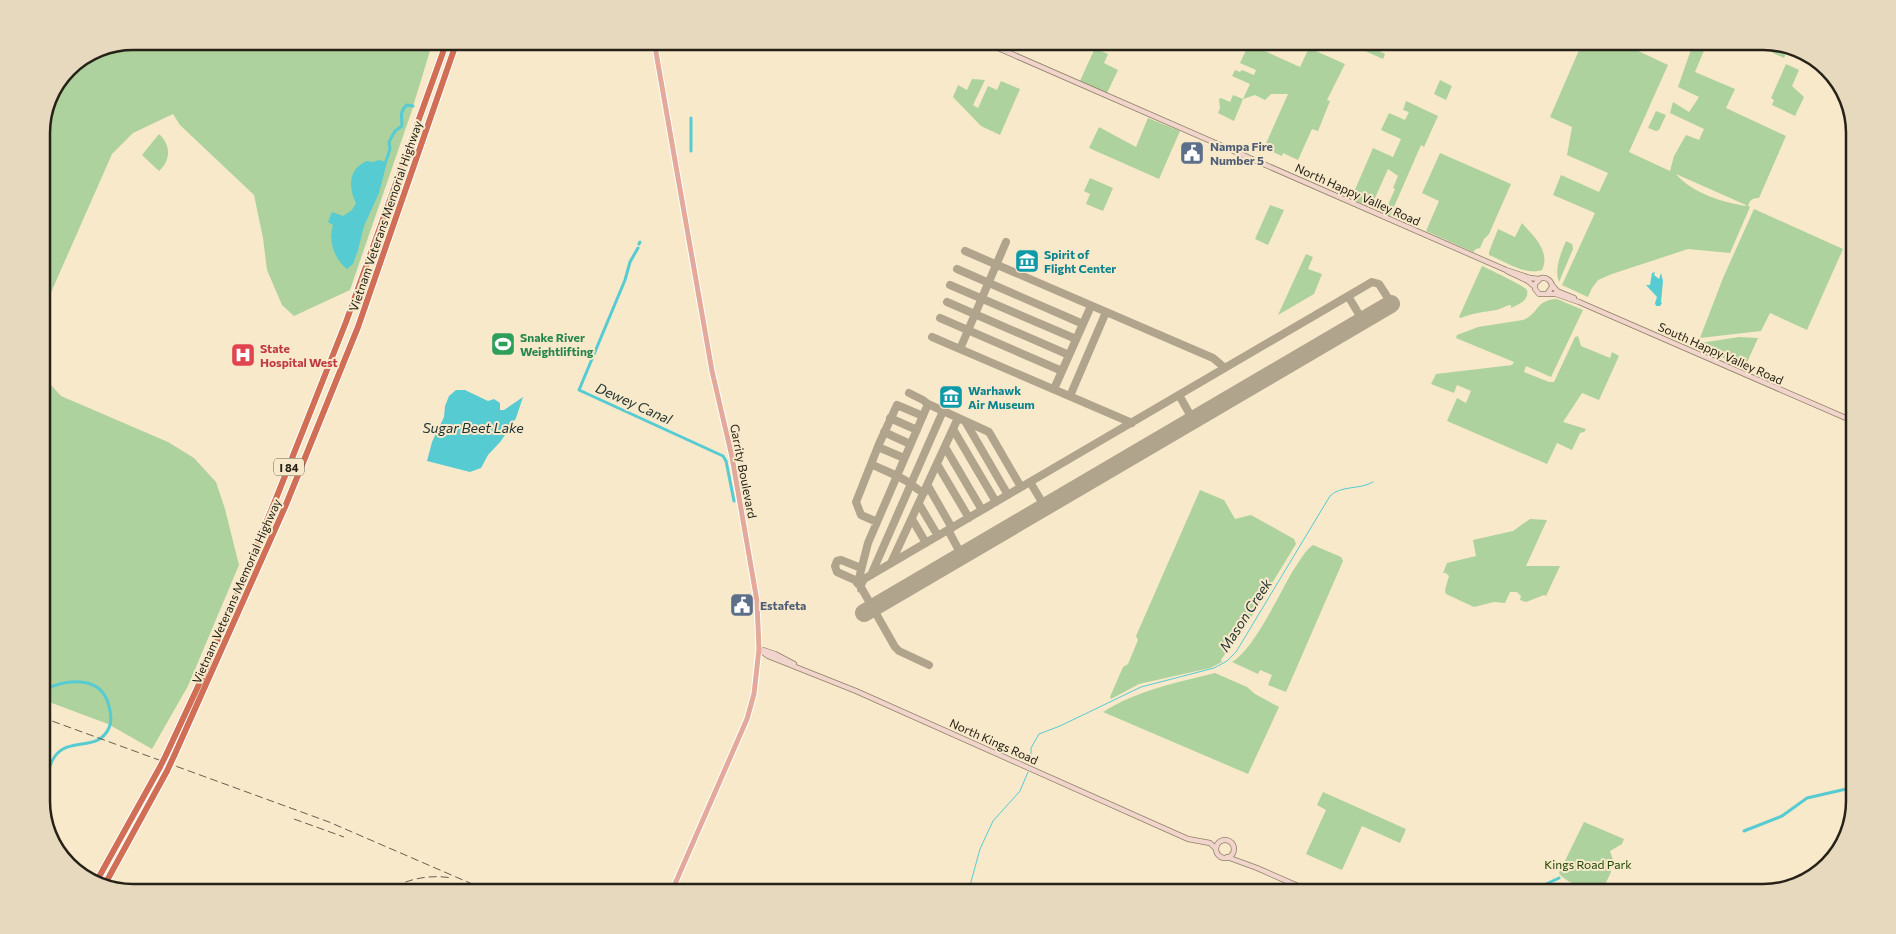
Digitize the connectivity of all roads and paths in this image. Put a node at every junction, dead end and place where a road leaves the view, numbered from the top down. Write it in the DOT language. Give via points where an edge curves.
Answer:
graph roads {
  1 [pos="443,50"];
  2 [pos="455,50"];
  3 [pos="656,50"];
  4 [pos="1003,50"];
  5 [pos="1506,270"];
  6 [pos="1540,279"];
  7 [pos="1552,284"];
  8 [pos="1535,287"];
  9 [pos="1547,294"];
  10 [pos="1579,302"];
  11 [pos="1846,418"];
  12 [pos="760,649"];
  13 [pos="1180,834"];
  14 [pos="1221,842"];
  15 [pos="1216,849"];
  16 [pos="1234,850"];
  17 [pos="1227,858"];
  18 [pos="1257,868"];
  19 [pos="98,876"];
  20 [pos="107,880"];
  21 [pos="675,884"];
  22 [pos="1293,884"];
  1 -- 19 [label="highway, Vietnam Veterans Memorial Highway / I 84, bridge" via="343,331 201,680 160,768"];
  2 -- 20 [label="highway, Vietnam Veterans Memorial Highway / I 84, bridge" via="358,327 285,507 167,771"];
  3 -- 12 [label="main road, Garrity Boulevard" via="712,371 745,529 757,601"];
  4 -- 5 [label="main road, North Happy Valley Road"];
  5 -- 6 [label="main road, North Happy Valley Road"];
  5 -- 8 [label="main road, North Happy Valley Road"];
  6 -- 7 [label="main road" via="1546,278"];
  6 -- 8 [label="main road"];
  7 -- 9 [label="main road"];
  7 -- 10 [label="main road" via="1557,291"];
  8 -- 9 [label="main road" via="1539,294"];
  9 -- 10 [label="main road"];
  10 -- 11 [label="main road, South Happy Valley Road"];
  12 -- 13 [label="main road, North Kings Road" via="768,656"];
  12 -- 21 [label="main road, Garrity Boulevard" via="747,719"];
  13 -- 14 [label="main road, North Kings Road"];
  13 -- 15 [label="main road, North Kings Road" via="1210,843"];
  14 -- 15 [label="main road"];
  14 -- 16 [label="main road" via="1230,842"];
  15 -- 17 [label="main road" via="1221,857"];
  16 -- 17 [label="main road"];
  16 -- 18 [label="main road" via="1239,859"];
  17 -- 18 [label="main road"];
  18 -- 22 [label="main road"];
}
